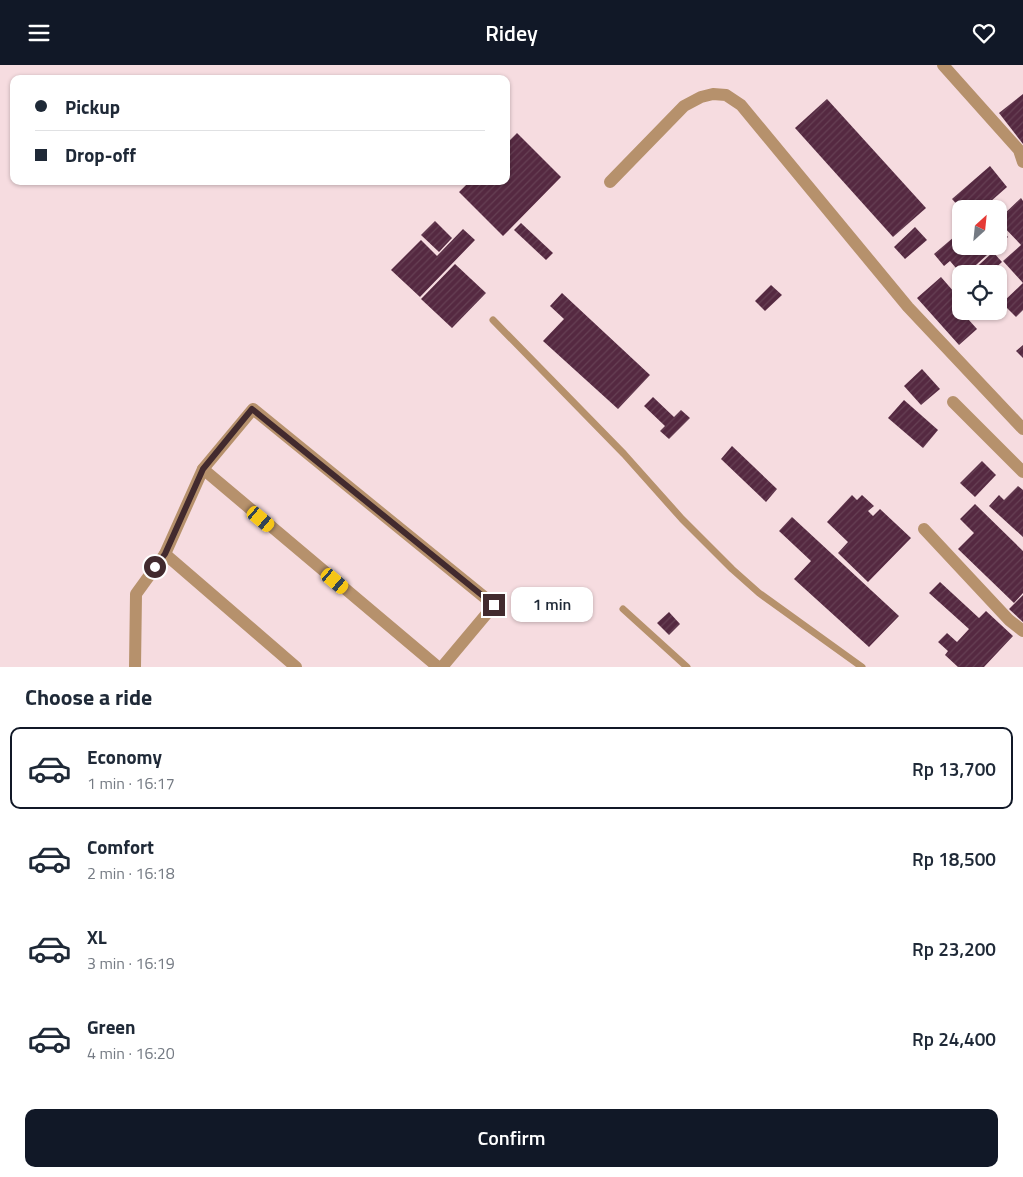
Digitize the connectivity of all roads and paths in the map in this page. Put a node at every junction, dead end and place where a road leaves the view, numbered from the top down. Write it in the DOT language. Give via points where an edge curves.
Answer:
graph roads {
  1 [pos="943,65"];
  2 [pos="1023,162"];
  3 [pos="610,182"];
  4 [pos="493,320"];
  5 [pos="953,402"];
  6 [pos="1023,429"];
  7 [pos="203,469"];
  8 [pos="1023,472"];
  9 [pos="924,529"];
  10 [pos="165,554"];
  11 [pos="623,609"];
  12 [pos="1023,631"];
  13 [pos="135,667"];
  14 [pos="296,667"];
  15 [pos="438,667"];
  16 [pos="442,667"];
  17 [pos="687,667"];
  18 [pos="862,667"];
  1 -- 2 [label="street" via="1018,150"];
  3 -- 6 [label="street" via="684,107 701,97 726,95 741,105 908,307"];
  4 -- 18 [label="lane" via="732,569 759,593"];
  5 -- 8 [label="street"];
  7 -- 10 [label="street"];
  7 -- 15 [label="street"];
  7 -- 16 [label="street" via="252,409 494,605"];
  9 -- 12 [label="street"];
  10 -- 13 [label="street" via="136,594"];
  10 -- 14 [label="street"];
  11 -- 17 [label="lane"];
}
